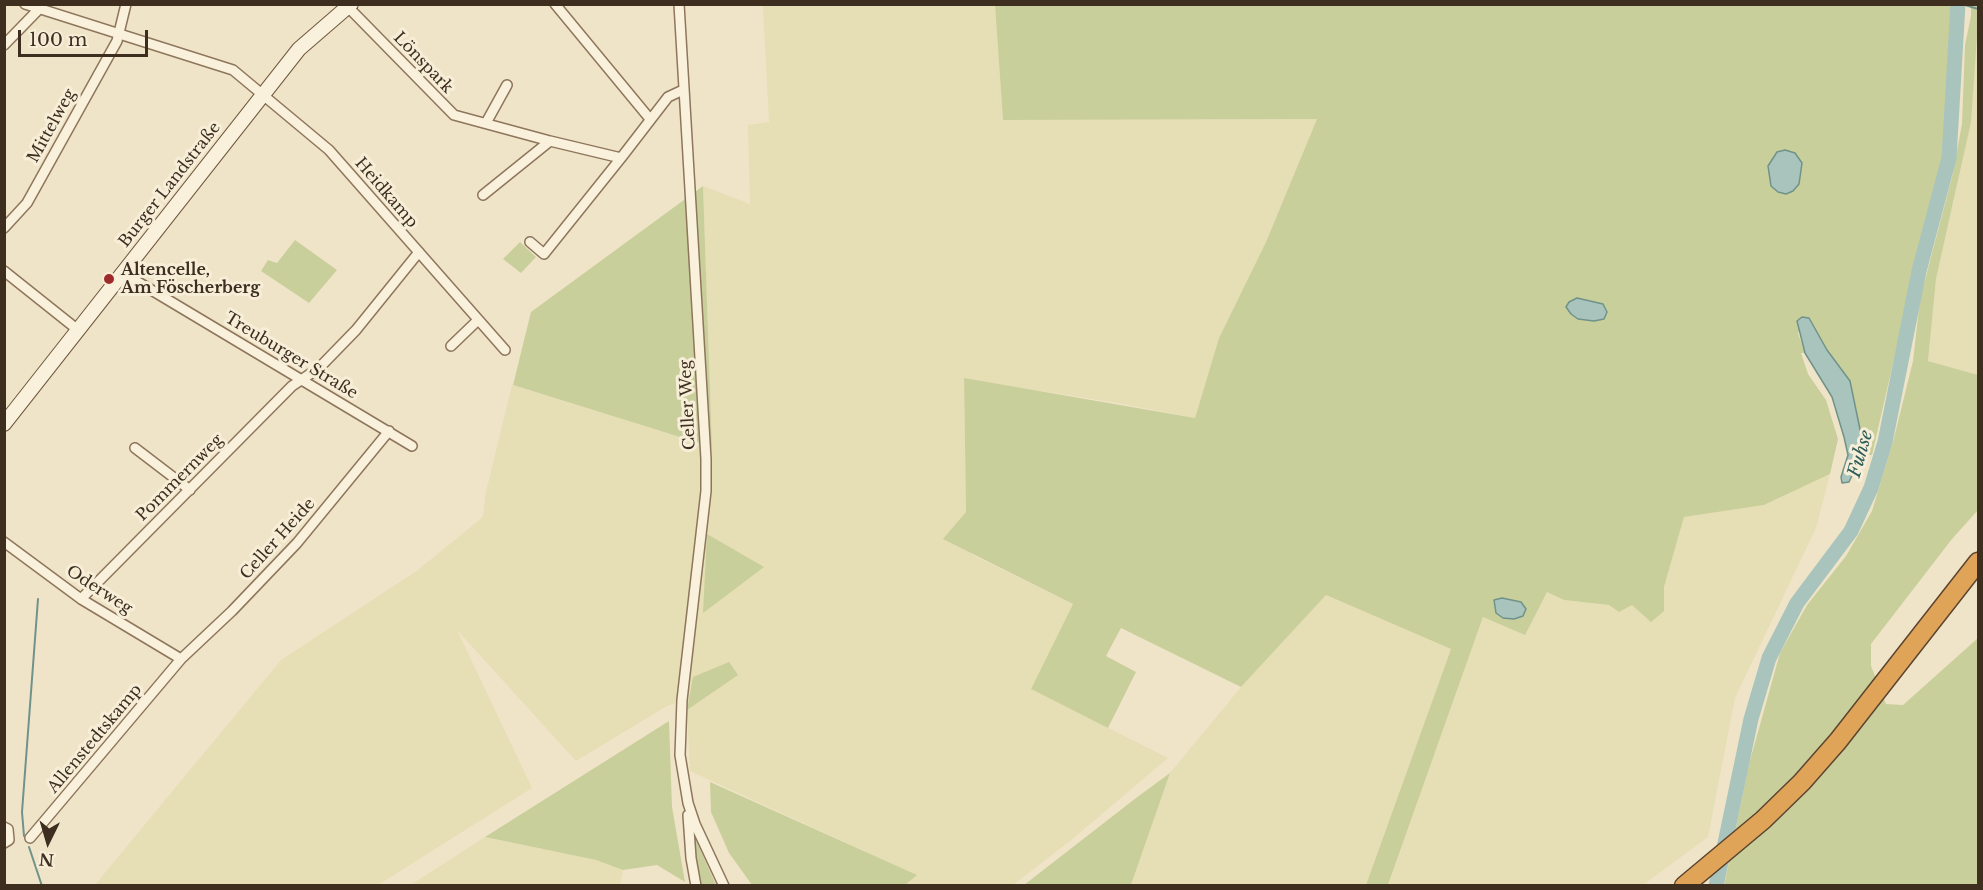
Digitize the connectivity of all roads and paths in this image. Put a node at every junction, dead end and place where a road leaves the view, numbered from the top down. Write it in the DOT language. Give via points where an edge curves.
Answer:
graph roads {
  1 [pos="25,4"];
  2 [pos="126,4"];
  3 [pos="679,4"];
  4 [pos="556,5"];
  5 [pos="350,6"];
  6 [pos="39,9"];
  7 [pos="119,34"];
  8 [pos="4,45"];
  9 [pos="507,85"];
  10 [pos="684,90"];
  11 [pos="264,94"];
  12 [pos="650,119"];
  13 [pos="486,123"];
  14 [pos="550,141"];
  15 [pos="621,158"];
  16 [pos="483,195"];
  17 [pos="4,228"];
  18 [pos="530,242"];
  19 [pos="418,252"];
  20 [pos="4,271"];
  21 [pos="123,273"];
  22 [pos="478,320"];
  23 [pos="78,330"];
  24 [pos="451,346"];
  25 [pos="505,350"];
  26 [pos="301,380"];
  27 [pos="4,424"];
  28 [pos="389,431"];
  29 [pos="412,446"];
  30 [pos="135,448"];
  31 [pos="189,490"];
  32 [pos="4,542"];
  33 [pos="1978,562"];
  34 [pos="81,599"];
  35 [pos="181,659"];
  36 [pos="688,803"];
  37 [pos="4,827"];
  38 [pos="30,838"];
  39 [pos="4,843"];
  40 [pos="696,885"];
  41 [pos="723,885"];
  42 [pos="1684,885"];
  1 -- 6 [label="street, Heidkamp"];
  2 -- 7 [label="street, Mittelweg"];
  3 -- 10 [label="street, Celler Weg"];
  4 -- 12 [label="street"];
  5 -- 11 [label="street, Burger Landstraße" via="299,49"];
  5 -- 13 [label="street, Lönspark" via="454,115"];
  6 -- 7 [label="street, Heidkamp"];
  6 -- 8 [label="street"];
  7 -- 11 [label="street, Heidkamp" via="233,70"];
  7 -- 17 [label="street, Mittelweg" via="27,202"];
  9 -- 13 [label="street"];
  10 -- 12 [label="street" via="668,97"];
  10 -- 36 [label="street, Celler Weg" via="706,459 681,727 680,755"];
  11 -- 19 [label="street, Heidkamp" via="329,150"];
  11 -- 21 [label="street, Burger Landstraße"];
  12 -- 15 [label="street"];
  13 -- 14 [label="street, Lönspark"];
  14 -- 15 [label="street, Lönspark"];
  14 -- 16 [label="street"];
  15 -- 18 [label="street" via="544,255"];
  19 -- 22 [label="street, Heidkamp"];
  19 -- 26 [label="street, Pommernweg" via="356,330 319,368"];
  20 -- 23 [label="street"];
  21 -- 23 [label="street, Burger Landstraße"];
  21 -- 26 [label="street, Treuburger Straße"];
  22 -- 24 [label="street"];
  22 -- 25 [label="street, Heidkamp"];
  23 -- 27 [label="street, Burger Landstraße"];
  26 -- 28 [label="street, Treuburger Straße"];
  26 -- 31 [label="street, Pommernweg"];
  28 -- 29 [label="street, Treuburger Straße"];
  28 -- 35 [label="street, Celler Heide" via="297,543"];
  30 -- 31 [label="street"];
  31 -- 34 [label="street, Pommernweg"];
  32 -- 34 [label="street, Oderweg"];
  33 -- 42 [label="highway" via="1802,782"];
  34 -- 35 [label="street, Oderweg"];
  35 -- 38 [label="street, Allenstedtskamp"];
  36 -- 40 [label="street, Celler Weg"];
  36 -- 41 [label="street, Celler Weg"];
  37 -- 39 [label="street" via="8,829 9,840"];
}
